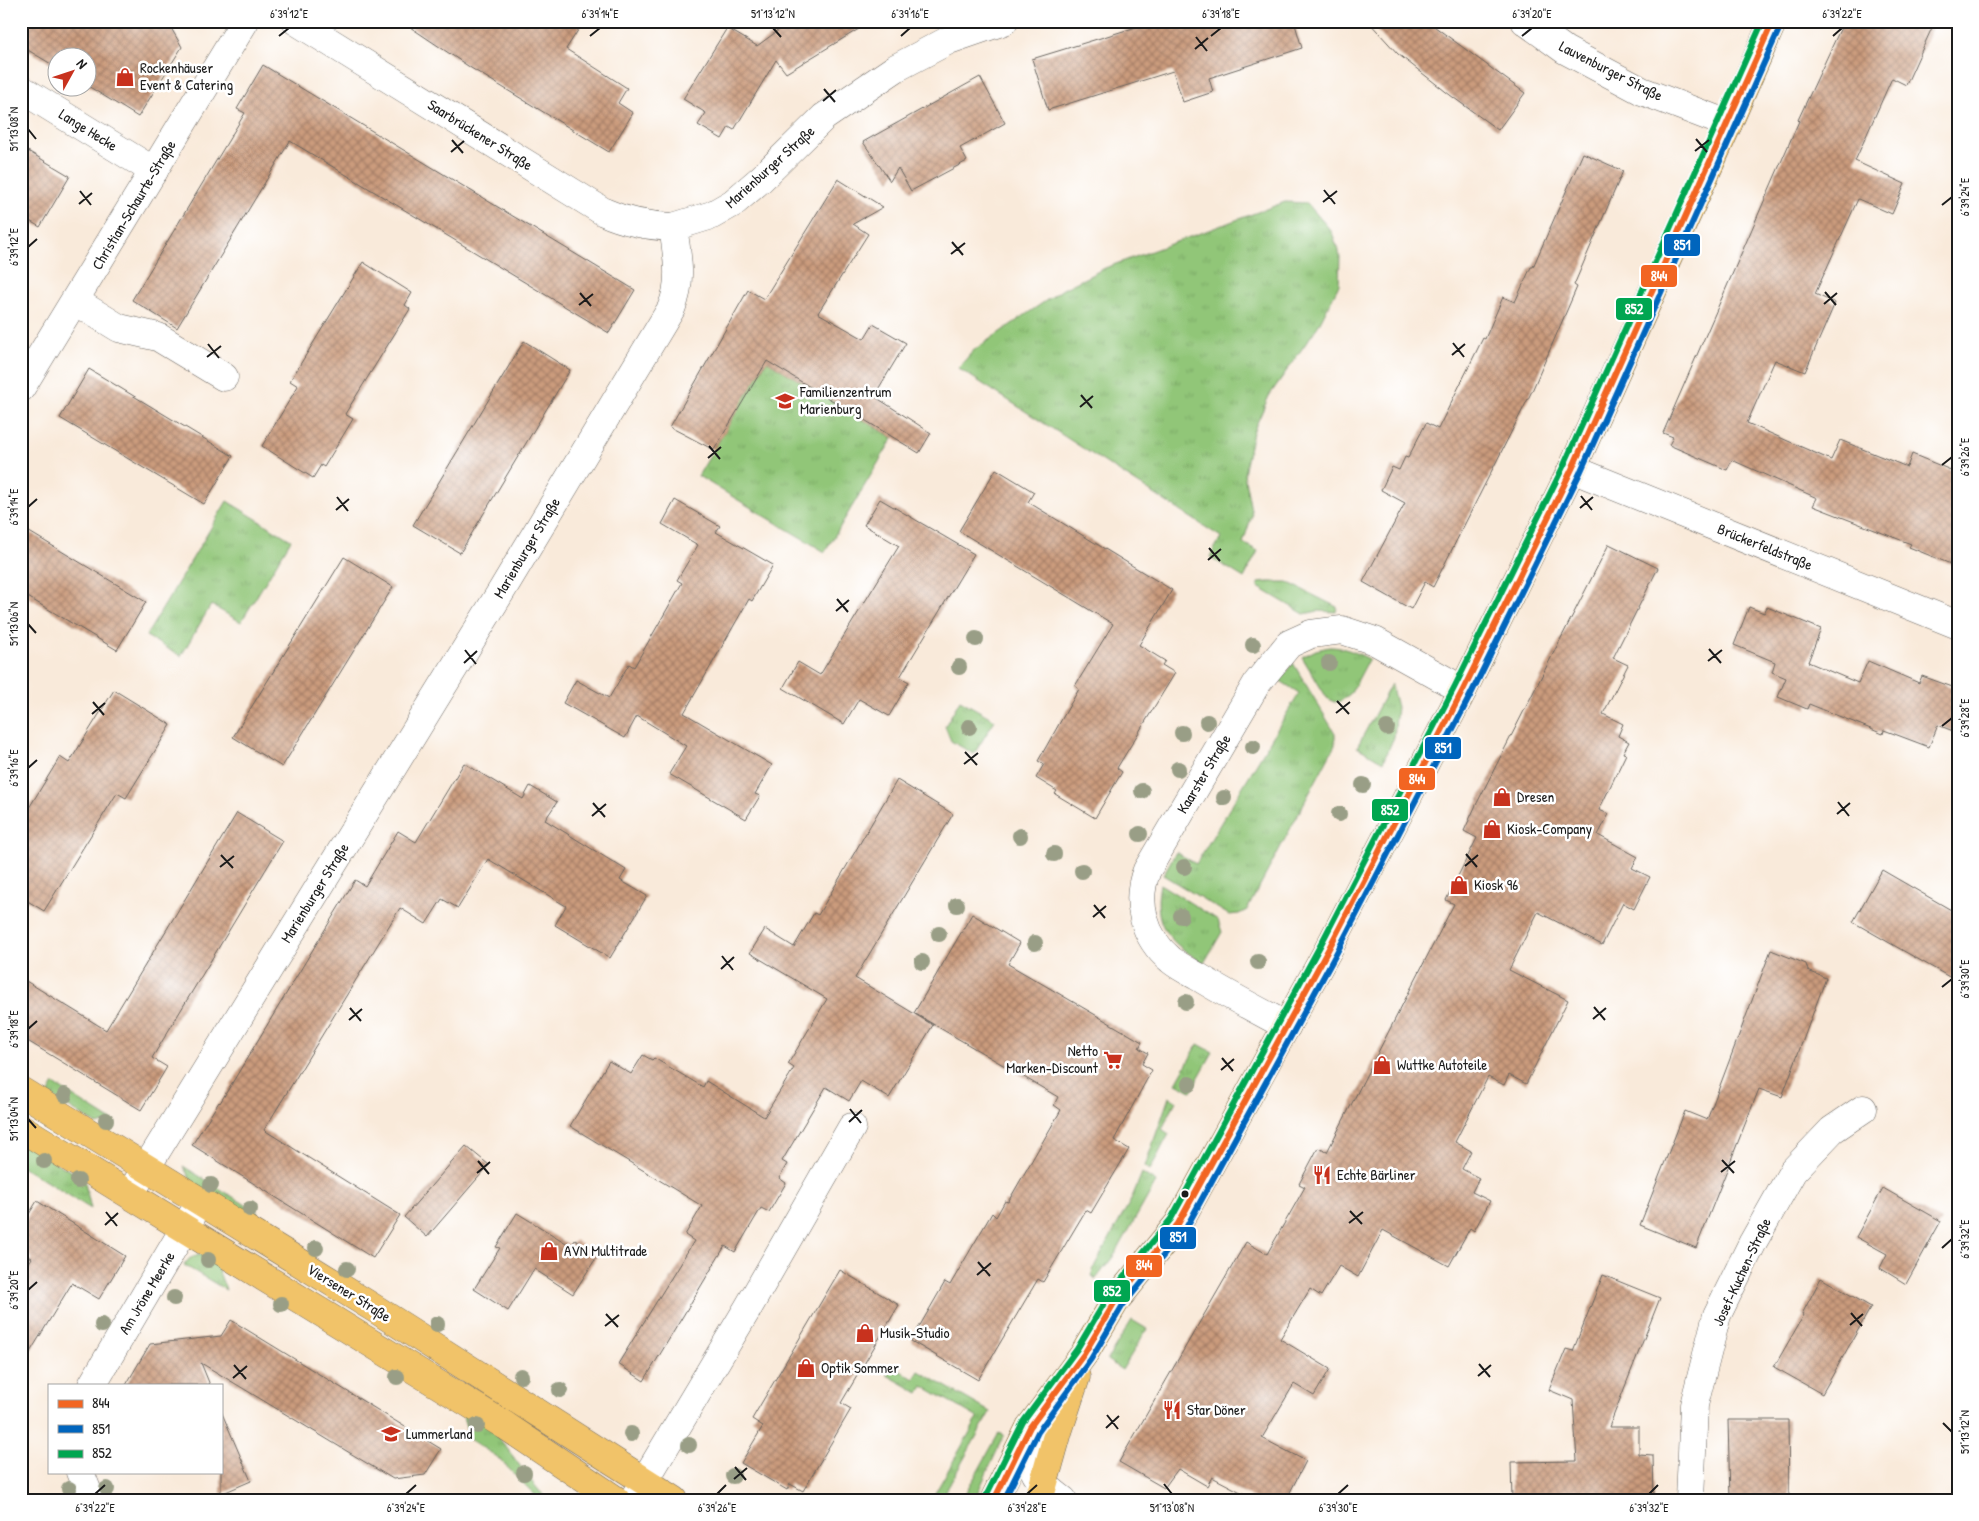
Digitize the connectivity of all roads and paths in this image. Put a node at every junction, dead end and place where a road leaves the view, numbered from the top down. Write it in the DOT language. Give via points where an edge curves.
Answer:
graph roads {
  1 [pos="245,21"];
  2 [pos="296,21"];
  3 [pos="1004,21"];
  4 [pos="1525,21"];
  5 [pos="1773,21"];
  6 [pos="21,89"];
  7 [pos="1728,124"];
  8 [pos="154,171"];
  9 [pos="673,226"];
  10 [pos="75,301"];
  11 [pos="224,377"];
  12 [pos="21,388"];
  13 [pos="1572,469"];
  14 [pos="1958,625"];
  15 [pos="1463,690"];
  16 [pos="1287,1026"];
  17 [pos="21,1091"];
  18 [pos="1863,1109"];
  19 [pos="852,1127"];
  20 [pos="21,1128"];
  21 [pos="145,1168"];
  22 [pos="130,1194"];
  23 [pos="200,1202"];
  24 [pos="186,1228"];
  25 [pos="1084,1354"];
  26 [pos="93,1384"];
  27 [pos="1030,1427"];
  28 [pos="81,1474"];
  29 [pos="639,1491"];
  30 [pos="1048,1495"];
  31 [pos="91,1500"];
  32 [pos="616,1500"];
  33 [pos="674,1500"];
  34 [pos="994,1500"];
  35 [pos="1690,1500"];
  1 -- 8 [label="street, Christian-Schaurte-Straße"];
  2 -- 9 [label="street, Saarbrückener Straße" via="604,212 640,224"];
  3 -- 9 [label="street, Marienburger Straße" via="949,40 896,68 824,117 733,204 712,215"];
  4 -- 7 [label="street, Lauvenburger Straße" via="1565,50 1642,91"];
  5 -- 7 [label="main road"];
  6 -- 8 [label="street, Lange Hecke"];
  7 -- 13 [label="main road"];
  8 -- 10 [label="street, Christian-Schaurte-Straße"];
  9 -- 21 [label="street, Marienburger Straße" via="679,270 678,290 671,310"];
  10 -- 11 [label="street" via="119,328 158,337"];
  10 -- 12 [label="street, Christian-Schaurte-Straße"];
  13 -- 14 [label="street, Brückerfeldstraße"];
  13 -- 15 [label="main road"];
  15 -- 16 [label="main road"];
  15 -- 16 [label="street, Kaarster Straße" via="1375,641 1342,630 1311,634 1289,644 1257,683 1146,870 1140,889 1140,903 1144,922 1159,948 1171,960 1214,987"];
  16 -- 25 [label="main road" via="1178,1224 1116,1300"];
  17 -- 21 [label="main road, Viersener Straße"];
  18 -- 35 [label="street, Josef-Kuchen-Straße" via="1832,1130 1793,1171 1717,1316 1694,1405"];
  19 -- 29 [label="street"];
  20 -- 22 [label="main road, Viersener Straße"];
  21 -- 22 [label="street, Marienburger Straße"];
  21 -- 23 [label="main road, Viersener Straße"];
  22 -- 24 [label="main road, Viersener Straße"];
  23 -- 24 [label="street, Am Jröne Meerke"];
  23 -- 29 [label="main road, Viersener Straße" via="377,1310"];
  24 -- 26 [label="street, Am Jröne Meerke"];
  24 -- 32 [label="main road, Viersener Straße" via="506,1426"];
  25 -- 27 [label="main road"];
  25 -- 30 [label="main road"];
  27 -- 30 [label="street" via="1030,1461"];
  27 -- 34 [label="main road"];
  28 -- 31 [label="street"];
  29 -- 33 [label="main road, Viersener Straße"];
}
